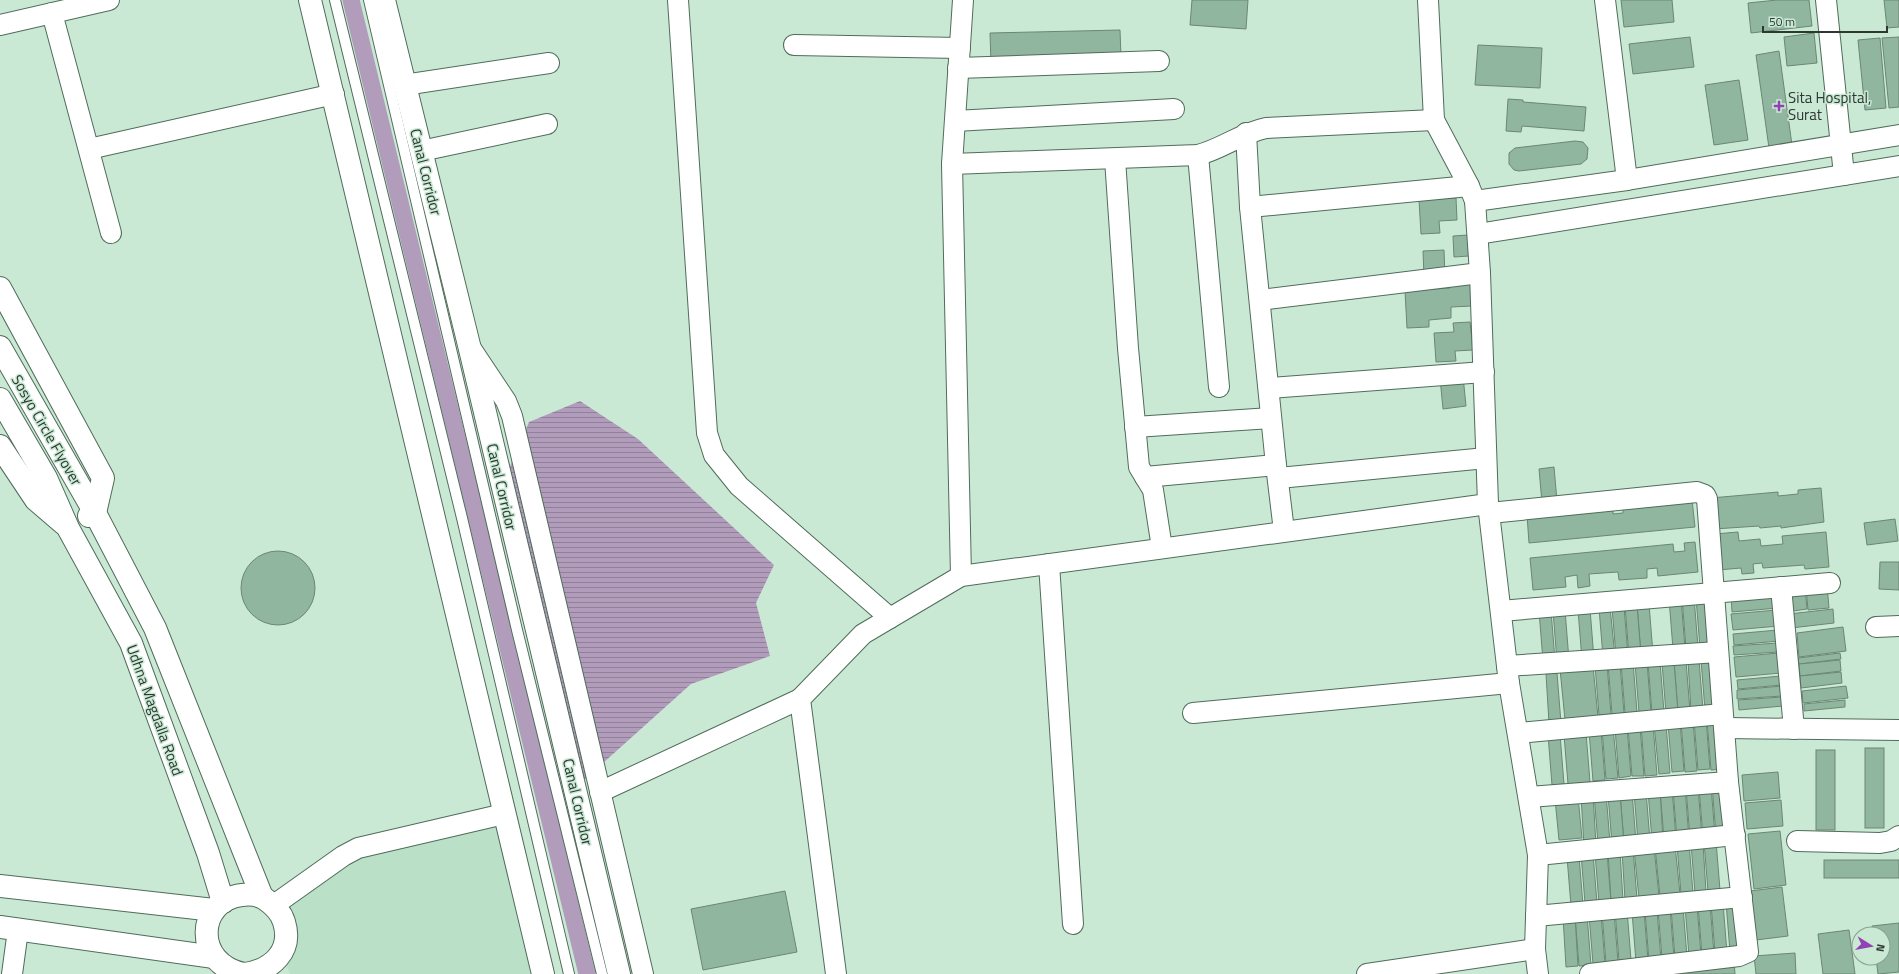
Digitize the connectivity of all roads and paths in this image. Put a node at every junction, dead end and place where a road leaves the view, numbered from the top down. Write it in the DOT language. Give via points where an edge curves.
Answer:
graph roads {
  1 [pos="109,0"];
  2 [pos="310,0"];
  3 [pos="335,0"];
  4 [pos="369,0"];
  5 [pos="384,0"];
  6 [pos="678,0"];
  7 [pos="963,0"];
  8 [pos="1428,0"];
  9 [pos="1605,0"];
  10 [pos="1826,0"];
  11 [pos="63,7"];
  12 [pos="0,25"];
  13 [pos="794,45"];
  14 [pos="960,48"];
  15 [pos="1159,61"];
  16 [pos="549,63"];
  17 [pos="958,68"];
  18 [pos="404,85"];
  19 [pos="334,94"];
  20 [pos="1174,109"];
  21 [pos="1434,120"];
  22 [pos="955,121"];
  23 [pos="547,124"];
  24 [pos="1246,133"];
  25 [pos="1899,135"];
  26 [pos="1840,145"];
  27 [pos="89,149"];
  28 [pos="421,151"];
  29 [pos="1198,155"];
  30 [pos="1115,159"];
  31 [pos="952,164"];
  32 [pos="1899,166"];
  33 [pos="1844,175"];
  34 [pos="1627,180"];
  35 [pos="1472,194"];
  36 [pos="1250,207"];
  37 [pos="111,233"];
  38 [pos="1478,234"];
  39 [pos="1480,273"];
  40 [pos="0,288"];
  41 [pos="1260,300"];
  42 [pos="469,345"];
  43 [pos="0,347"];
  44 [pos="1484,372"];
  45 [pos="1219,387"];
  46 [pos="1269,388"];
  47 [pos="0,399"];
  48 [pos="1271,418"];
  49 [pos="1136,427"];
  50 [pos="0,446"];
  51 [pos="1486,458"];
  52 [pos="1277,471"];
  53 [pos="1145,476"];
  54 [pos="1489,508"];
  55 [pos="95,513"];
  56 [pos="68,528"];
  57 [pos="1284,531"];
  58 [pos="1162,548"];
  59 [pos="1049,564"];
  60 [pos="961,576"];
  61 [pos="1830,583"];
  62 [pos="1781,587"];
  63 [pos="1713,593"];
  64 [pos="1501,611"];
  65 [pos="890,618"];
  66 [pos="1899,626"];
  67 [pos="1876,627"];
  68 [pos="1718,652"];
  69 [pos="1508,674"];
  70 [pos="800,699"];
  71 [pos="1193,713"];
  72 [pos="1723,721"];
  73 [pos="1794,729"];
  74 [pos="1899,730"];
  75 [pos="1518,733"];
  76 [pos="1728,782"];
  77 [pos="600,792"];
  78 [pos="1529,797"];
  79 [pos="504,814"];
  80 [pos="1735,835"];
  81 [pos="1899,836"];
  82 [pos="1798,841"];
  83 [pos="1538,855"];
  84 [pos="0,886"];
  85 [pos="1742,897"];
  86 [pos="268,901"];
  87 [pos="218,906"];
  88 [pos="1536,916"];
  89 [pos="1073,924"];
  90 [pos="9,928"];
  91 [pos="1535,950"];
  92 [pos="218,965"];
  93 [pos="284,965"];
  94 [pos="1407,971"];
  95 [pos="12,974"];
  96 [pos="245,974"];
  97 [pos="543,974"];
  98 [pos="569,974"];
  99 [pos="602,974"];
  100 [pos="619,974"];
  101 [pos="644,974"];
  102 [pos="836,974"];
  103 [pos="1367,974"];
  104 [pos="1538,974"];
  105 [pos="1590,974"];
  1 -- 11 [label="street"];
  2 -- 19 [label="street"];
  3 -- 98 [label="lane" via="462,518"];
  4 -- 99 [label="lane" via="515,622"];
  5 -- 18 [label="street, Canal Corridor"];
  6 -- 65 [label="street" via="707,433 714,454 739,486"];
  7 -- 14 [label="street"];
  8 -- 21 [label="street"];
  9 -- 34 [label="street"];
  10 -- 26 [label="street"];
  11 -- 12 [label="street"];
  11 -- 27 [label="street"];
  13 -- 14 [label="street"];
  14 -- 17 [label="street"];
  15 -- 17 [label="street"];
  16 -- 18 [label="street"];
  17 -- 22 [label="street"];
  18 -- 28 [label="street, Canal Corridor"];
  19 -- 27 [label="street"];
  19 -- 79 [label="street"];
  20 -- 22 [label="street"];
  21 -- 24 [label="street" via="1266,128"];
  21 -- 35 [label="street"];
  22 -- 31 [label="street"];
  23 -- 28 [label="street"];
  24 -- 29 [label="street"];
  24 -- 36 [label="street"];
  25 -- 26 [label="street"];
  26 -- 33 [label="street"];
  26 -- 34 [label="street"];
  27 -- 37 [label="street"];
  28 -- 42 [label="street, Canal Corridor"];
  29 -- 30 [label="street"];
  29 -- 45 [label="street"];
  30 -- 31 [label="street"];
  30 -- 49 [label="street"];
  31 -- 60 [label="street"];
  32 -- 33 [label="street"];
  33 -- 38 [label="street"];
  34 -- 35 [label="street"];
  35 -- 36 [label="street"];
  35 -- 38 [label="street"];
  36 -- 41 [label="street"];
  38 -- 39 [label="street"];
  39 -- 41 [label="street"];
  39 -- 44 [label="street"];
  40 -- 55 [label="street" via="103,478"];
  41 -- 46 [label="street"];
  42 -- 77 [label="street" via="506,401 512,416"];
  42 -- 100 [label="street, Canal Corridor"];
  43 -- 55 [label="street, Sosyo Circle Flyover"];
  44 -- 46 [label="street"];
  44 -- 51 [label="street"];
  46 -- 48 [label="street"];
  47 -- 56 [label="street, Sosyo Circle Flyover" via="46,478"];
  48 -- 49 [label="street"];
  48 -- 52 [label="street"];
  49 -- 53 [label="street" via="1139,467"];
  50 -- 56 [label="street" via="36,500"];
  51 -- 52 [label="street"];
  51 -- 54 [label="street"];
  52 -- 53 [label="street"];
  52 -- 57 [label="street"];
  53 -- 58 [label="street" via="1153,490"];
  54 -- 57 [label="street"];
  54 -- 63 [label="street" via="1702,493 1706,498"];
  54 -- 64 [label="street"];
  55 -- 56 [label="street"];
  55 -- 86 [label="street, Sosyo Circle Flyover" via="155,628"];
  56 -- 87 [label="street, Udhna Magdalla Road" via="131,643 208,853"];
  57 -- 58 [label="street"];
  58 -- 59 [label="street"];
  59 -- 60 [label="street"];
  59 -- 89 [label="street"];
  60 -- 65 [label="street"];
  61 -- 62 [label="street"];
  62 -- 63 [label="street"];
  62 -- 73 [label="street"];
  63 -- 64 [label="street"];
  63 -- 68 [label="street"];
  64 -- 69 [label="street"];
  65 -- 70 [label="street" via="863,634"];
  66 -- 67 [label="street"];
  68 -- 69 [label="street"];
  68 -- 72 [label="street"];
  69 -- 71 [label="street"];
  69 -- 75 [label="street"];
  70 -- 77 [label="street"];
  70 -- 102 [label="street"];
  72 -- 73 [label="street"];
  72 -- 75 [label="street"];
  72 -- 76 [label="street"];
  73 -- 74 [label="street"];
  75 -- 78 [label="street"];
  76 -- 78 [label="street"];
  76 -- 80 [label="street"];
  77 -- 101 [label="street"];
  78 -- 83 [label="street"];
  79 -- 86 [label="street" via="358,848"];
  79 -- 97 [label="street"];
  80 -- 83 [label="street"];
  80 -- 85 [label="street"];
  81 -- 82 [label="street" via="1880,843"];
  83 -- 88 [label="street"];
  84 -- 87 [label="street"];
  85 -- 88 [label="street"];
  85 -- 105 [label="street" via="1748,952 1745,955"];
  86 -- 87 [label="street" via="249,894 235,896"];
  86 -- 93 [label="street" via="282,916 286,929"];
  87 -- 92 [label="street" via="209,921 206,934 208,946"];
  88 -- 91 [label="street"];
  90 -- 92 [label="street"];
  90 -- 95 [label="street"];
  91 -- 94 [label="street"];
  91 -- 104 [label="street"];
  92 -- 96 [label="street" via="232,972"];
  93 -- 96 [label="street" via="270,966 258,972"];
  94 -- 103 [label="street"];
}
